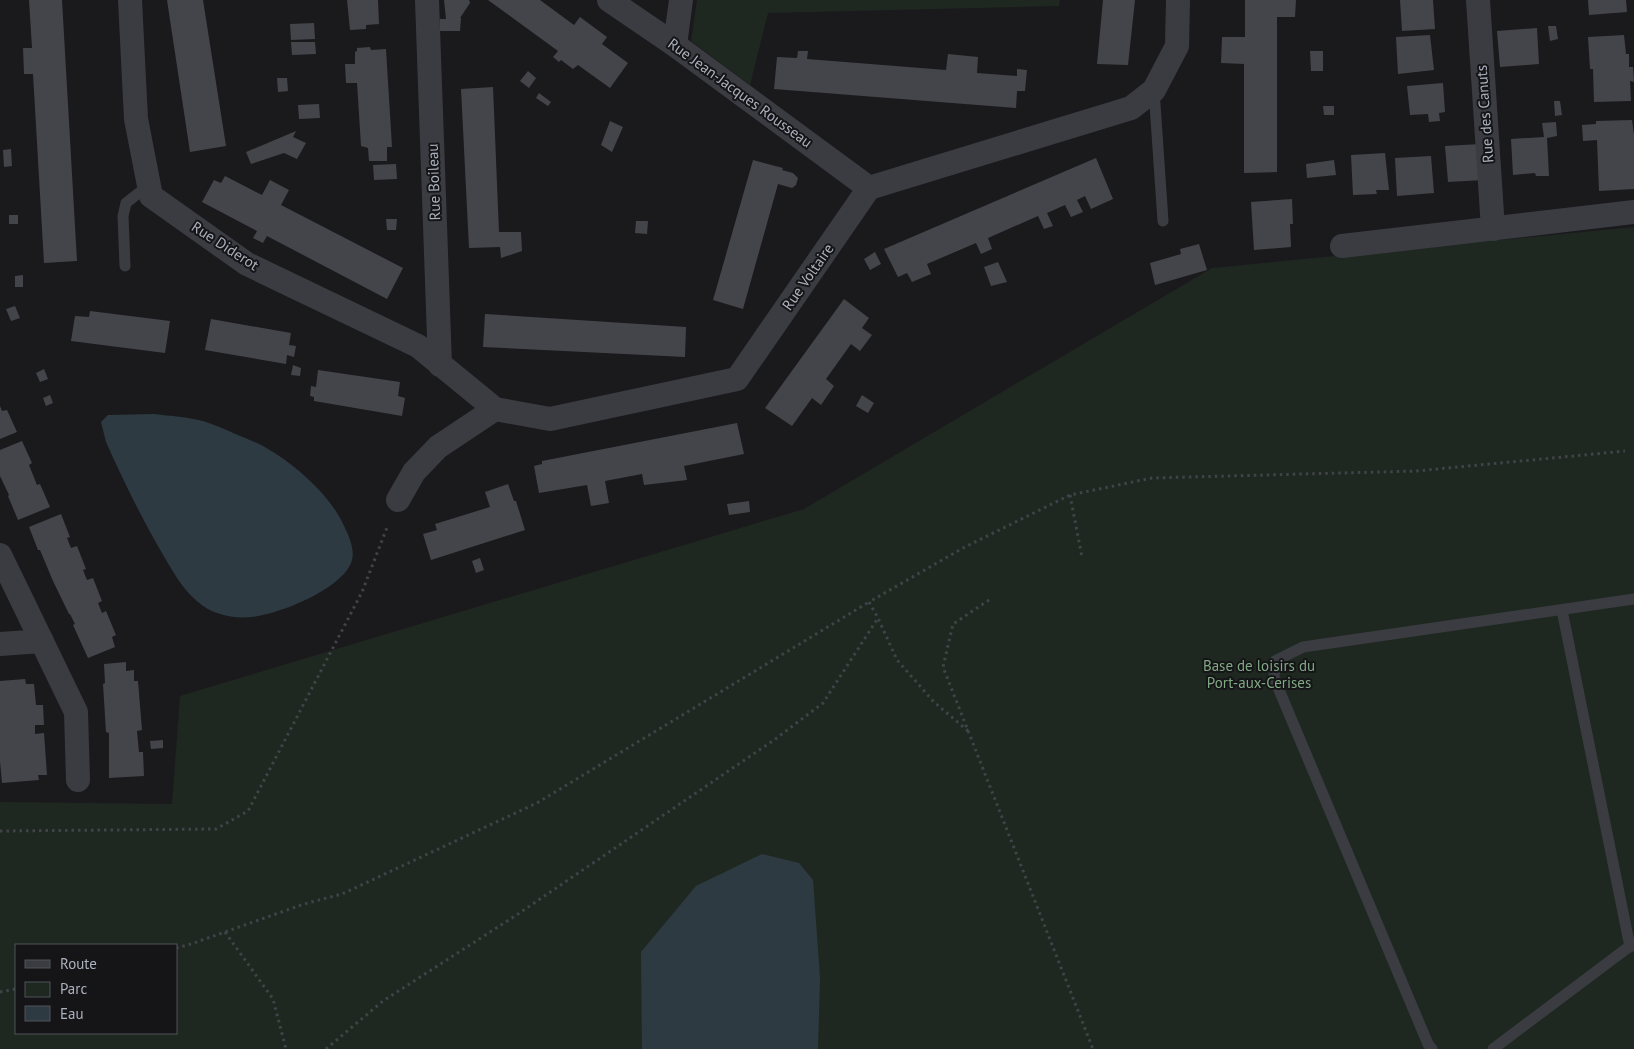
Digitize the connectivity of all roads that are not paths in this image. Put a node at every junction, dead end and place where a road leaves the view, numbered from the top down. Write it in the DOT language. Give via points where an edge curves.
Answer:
graph roads {
  1 [pos="130,0"];
  2 [pos="427,0"];
  3 [pos="609,0"];
  4 [pos="681,0"];
  5 [pos="1178,0"];
  6 [pos="1478,0"];
  7 [pos="675,45"];
  8 [pos="1154,90"];
  9 [pos="149,185"];
  10 [pos="869,188"];
  11 [pos="1634,212"];
  12 [pos="1163,222"];
  13 [pos="1493,229"];
  14 [pos="1342,246"];
  15 [pos="125,266"];
  16 [pos="440,365"];
  17 [pos="494,409"];
  18 [pos="398,500"];
  19 [pos="0,555"];
  20 [pos="1634,598"];
  21 [pos="1562,610"];
  22 [pos="42,641"];
  23 [pos="0,644"];
  24 [pos="78,780"];
  25 [pos="1632,945"];
  26 [pos="1432,1049"];
  27 [pos="1493,1049"];
  1 -- 9 [label="street, Rue Diderot" via="136,119"];
  2 -- 16 [label="street, Rue Boileau"];
  3 -- 7 [label="street, Rue Jean-Jacques Rousseau"];
  4 -- 7 [label="street"];
  5 -- 8 [label="street" via="1177,46"];
  6 -- 13 [label="street, Rue des Canuts"];
  7 -- 10 [label="street, Rue Jean-Jacques Rousseau"];
  8 -- 10 [label="street" via="1131,108"];
  8 -- 12 [label="lane"];
  9 -- 15 [label="lane" via="126,203 123,216"];
  9 -- 16 [label="street, Rue Diderot" via="151,196 247,264 418,346"];
  10 -- 17 [label="street, Rue Voltaire" via="737,379 550,419"];
  11 -- 13 [label="street"];
  13 -- 14 [label="street"];
  16 -- 17 [label="street, Rue Diderot"];
  17 -- 18 [label="street" via="438,447 414,472"];
  19 -- 22 [label="street"];
  20 -- 21 [label="lane"];
  21 -- 25 [label="lane"];
  21 -- 26 [label="lane" via="1303,647 1275,661 1274,678"];
  22 -- 23 [label="street"];
  22 -- 24 [label="street" via="76,712"];
  25 -- 27 [label="lane"];
}
